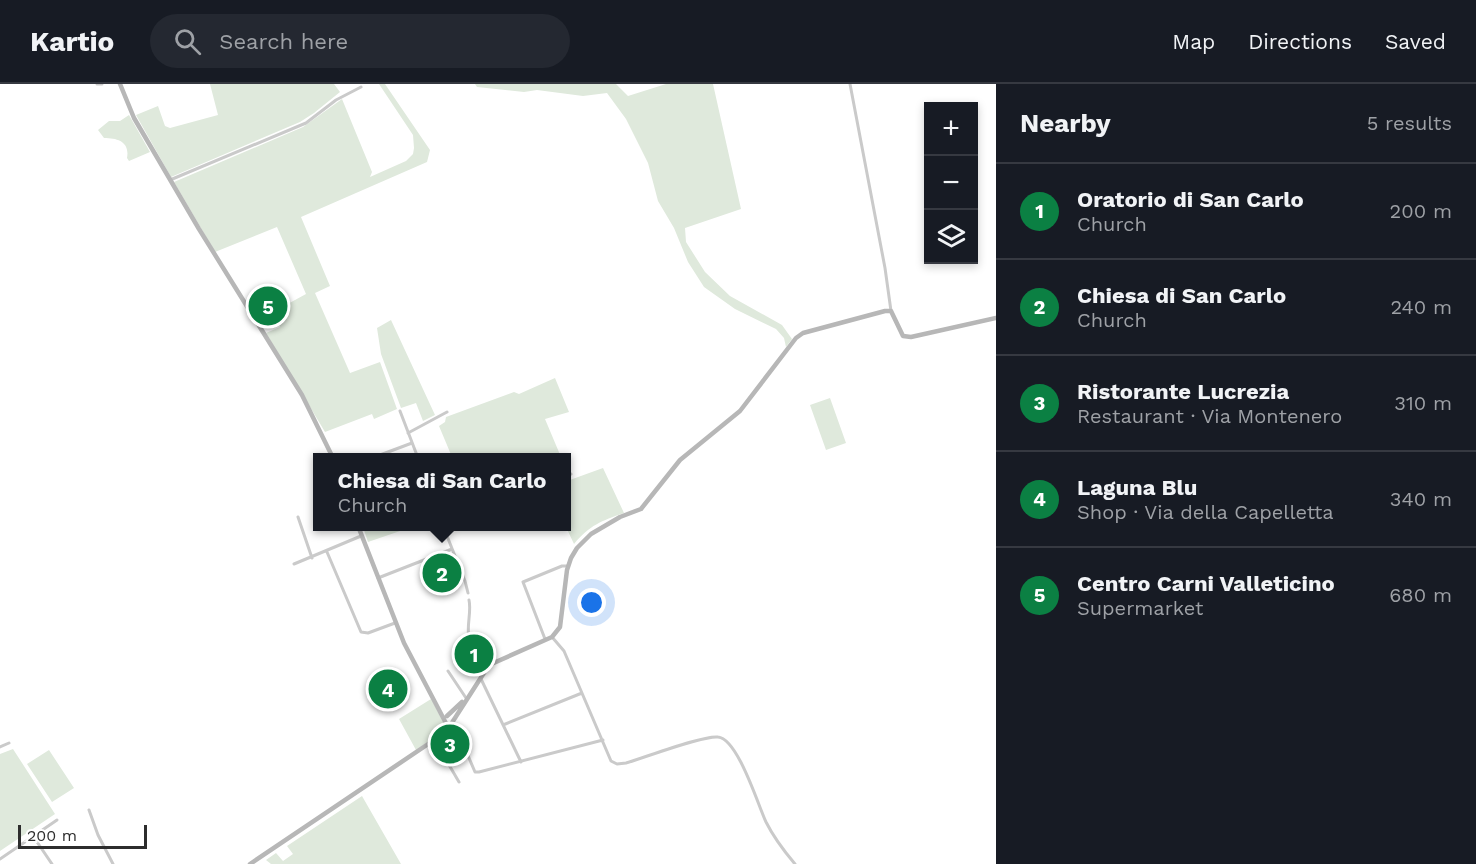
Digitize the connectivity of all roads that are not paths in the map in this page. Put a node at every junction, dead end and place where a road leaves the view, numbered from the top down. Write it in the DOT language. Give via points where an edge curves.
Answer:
graph roads {
  1 [pos="97,84"];
  2 [pos="102,84"];
  3 [pos="120,84"];
  4 [pos="850,84"];
  5 [pos="361,87"];
  6 [pos="170,180"];
  7 [pos="891,311"];
  8 [pos="996,318"];
  9 [pos="400,411"];
  10 [pos="447,412"];
  11 [pos="408,433"];
  12 [pos="412,443"];
  13 [pos="331,453"];
  14 [pos="385,453"];
  15 [pos="416,453"];
  16 [pos="298,517"];
  17 [pos="360,531"];
  18 [pos="446,531"];
  19 [pos="361,536"];
  20 [pos="452,549"];
  21 [pos="327,552"];
  22 [pos="312,558"];
  23 [pos="294,564"];
  24 [pos="568,566"];
  25 [pos="378,578"];
  26 [pos="468,593"];
  27 [pos="469,600"];
  28 [pos="395,622"];
  29 [pos="552,637"];
  30 [pos="545,641"];
  31 [pos="489,665"];
  32 [pos="448,671"];
  33 [pos="480,678"];
  34 [pos="583,693"];
  35 [pos="466,698"];
  36 [pos="441,713"];
  37 [pos="447,716"];
  38 [pos="503,725"];
  39 [pos="451,727"];
  40 [pos="603,740"];
  41 [pos="435,741"];
  42 [pos="9,743"];
  43 [pos="0,747"];
  44 [pos="521,762"];
  45 [pos="459,782"];
  46 [pos="89,810"];
  47 [pos="57,820"];
  48 [pos="33,836"];
  49 [pos="0,860"];
  50 [pos="52,864"];
  51 [pos="113,864"];
  52 [pos="250,864"];
  53 [pos="795,864"];
  1 -- 2 [label="street"];
  3 -- 6 [label="street" via="134,118"];
  4 -- 7 [label="street"];
  5 -- 6 [label="street" via="306,123"];
  6 -- 13 [label="street" via="303,395"];
  7 -- 8 [label="street" via="900,332 911,338"];
  7 -- 24 [label="street" via="796,338 740,411 680,460 641,508 591,534 577,548"];
  9 -- 11 [label="street"];
  10 -- 11 [label="street"];
  11 -- 12 [label="street"];
  12 -- 14 [label="street"];
  12 -- 15 [label="street"];
  16 -- 22 [label="street"];
  17 -- 19 [label="street"];
  18 -- 20 [label="street"];
  19 -- 21 [label="street"];
  19 -- 25 [label="street"];
  20 -- 25 [label="street"];
  20 -- 26 [label="street"];
  21 -- 22 [label="street"];
  21 -- 28 [label="street" via="361,633"];
  22 -- 23 [label="street"];
  24 -- 29 [label="street" via="560,627"];
  24 -- 30 [label="street" via="523,582"];
  25 -- 28 [label="street"];
  27 -- 31 [label="street" via="470,643"];
  28 -- 36 [label="street"];
  29 -- 30 [label="street"];
  29 -- 34 [label="street" via="560,645"];
  30 -- 31 [label="street"];
  31 -- 33 [label="street"];
  32 -- 35 [label="street"];
  33 -- 35 [label="street"];
  33 -- 38 [label="street"];
  34 -- 38 [label="street"];
  34 -- 40 [label="street"];
  35 -- 37 [label="street"];
  35 -- 39 [label="street"];
  36 -- 37 [label="street"];
  36 -- 39 [label="street"];
  37 -- 39 [label="street"];
  38 -- 44 [label="street"];
  39 -- 41 [label="street"];
  39 -- 44 [label="street" via="457,730 475,772"];
  40 -- 44 [label="street"];
  40 -- 53 [label="street" via="611,761 617,765 707,738 724,738 738,757 768,825"];
  41 -- 45 [label="street"];
  41 -- 52 [label="street"];
  42 -- 43 [label="street"];
  46 -- 51 [label="street"];
  47 -- 48 [label="street"];
  48 -- 49 [label="street"];
  48 -- 50 [label="street"];
}
